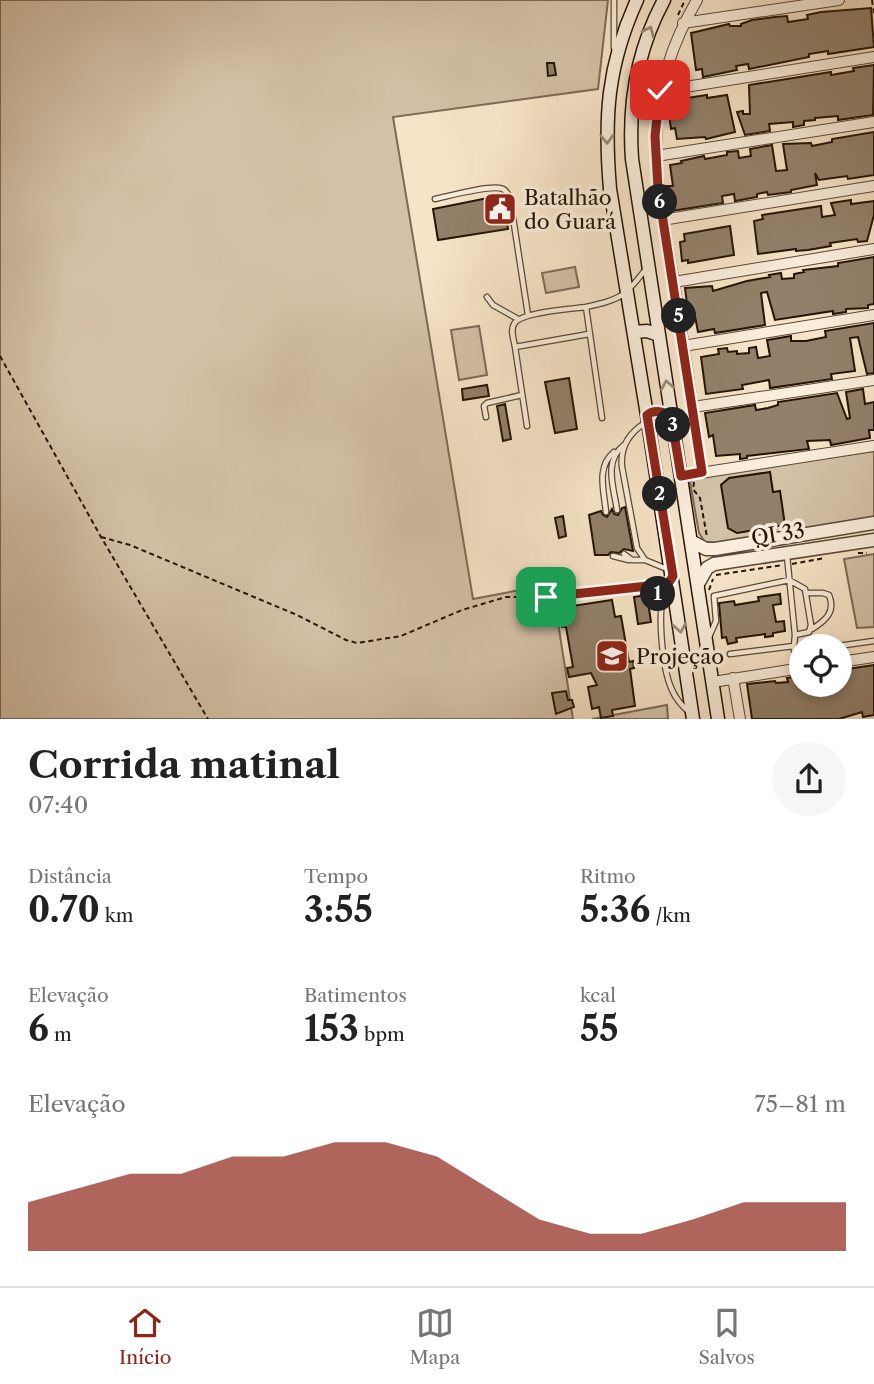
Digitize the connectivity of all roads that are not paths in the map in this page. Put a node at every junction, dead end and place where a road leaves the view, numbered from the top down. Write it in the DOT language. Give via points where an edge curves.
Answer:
graph roads {
  1 [pos="614,0"];
  2 [pos="637,0"];
  3 [pos="664,0"];
  4 [pos="696,0"];
  5 [pos="839,0"];
  6 [pos="683,23"];
  7 [pos="874,57"];
  8 [pos="614,68"];
  9 [pos="636,76"];
  10 [pos="660,90"];
  11 [pos="874,122"];
  12 [pos="656,156"];
  13 [pos="874,186"];
  14 [pos="435,199"];
  15 [pos="662,220"];
  16 [pos="618,233"];
  17 [pos="643,239"];
  18 [pos="874,249"];
  19 [pos="648,267"];
  20 [pos="674,282"];
  21 [pos="627,294"];
  22 [pos="487,297"];
  23 [pos="586,307"];
  24 [pos="874,315"];
  25 [pos="527,316"];
  26 [pos="518,319"];
  27 [pos="634,332"];
  28 [pos="589,334"];
  29 [pos="659,335"];
  30 [pos="683,346"];
  31 [pos="515,347"];
  32 [pos="874,380"];
  33 [pos="522,395"];
  34 [pos="693,407"];
  35 [pos="671,416"];
  36 [pos="486,417"];
  37 [pos="601,418"];
  38 [pos="648,418"];
  39 [pos="527,426"];
  40 [pos="624,444"];
  41 [pos="874,446"];
  42 [pos="615,452"];
  43 [pos="702,472"];
  44 [pos="684,476"];
  45 [pos="617,510"];
  46 [pos="606,512"];
  47 [pos="874,523"];
  48 [pos="766,540"];
  49 [pos="874,540"];
  50 [pos="691,541"];
  51 [pos="624,554"];
  52 [pos="768,555"];
  53 [pos="613,556"];
  54 [pos="787,558"];
  55 [pos="632,560"];
  56 [pos="645,560"];
  57 [pos="672,573"];
  58 [pos="789,580"];
  59 [pos="698,584"];
  60 [pos="807,593"];
  61 [pos="811,629"];
  62 [pos="795,634"];
  63 [pos="806,634"];
  64 [pos="874,642"];
  65 [pos="852,644"];
  66 [pos="789,648"];
  67 [pos="708,652"];
  68 [pos="730,654"];
  69 [pos="874,657"];
  70 [pos="852,660"];
  71 [pos="789,670"];
  72 [pos="733,678"];
  73 [pos="712,682"];
  74 [pos="693,718"];
  75 [pos="718,719"];
  76 [pos="740,719"];
  1 -- 8 [label="lane"];
  2 -- 8 [label="main road"];
  9 -- 3 [label="main road, one-way" via="647,33"];
  4 -- 6 [label="street"];
  5 -- 6 [label="street"];
  6 -- 10 [label="street"];
  7 -- 10 [label="street"];
  8 -- 9 [label="main road" via="614,75 622,80"];
  8 -- 16 [label="main road, one-way" via="607,138"];
  9 -- 17 [label="main road" via="631,140"];
  10 -- 12 [label="street"];
  11 -- 12 [label="street"];
  12 -- 15 [label="street"];
  13 -- 15 [label="street"];
  14 -- 25 [label="lane" via="491,189 507,192"];
  15 -- 20 [label="street"];
  16 -- 17 [label="main road" via="631,230"];
  16 -- 21 [label="main road"];
  17 -- 19 [label="main road"];
  18 -- 20 [label="street"];
  19 -- 21 [label="lane"];
  19 -- 29 [label="main road"];
  20 -- 30 [label="street"];
  21 -- 23 [label="lane"];
  21 -- 27 [label="main road"];
  22 -- 26 [label="lane"];
  23 -- 25 [label="lane"];
  23 -- 28 [label="lane"];
  24 -- 30 [label="street"];
  25 -- 26 [label="lane"];
  26 -- 31 [label="lane" via="512,331"];
  27 -- 29 [label="main road"];
  27 -- 38 [label="main road"];
  28 -- 31 [label="lane"];
  28 -- 37 [label="lane"];
  35 -- 29 [label="main road, one-way"];
  30 -- 34 [label="street"];
  31 -- 33 [label="lane"];
  32 -- 34 [label="street"];
  33 -- 36 [label="lane" via="487,403"];
  33 -- 39 [label="lane"];
  34 -- 43 [label="street"];
  35 -- 38 [label="main road" via="654,411"];
  35 -- 44 [label="main road"];
  38 -- 40 [label="lane"];
  38 -- 57 [label="main road"];
  40 -- 42 [label="lane"];
  40 -- 56 [label="lane" via="622,467 636,542"];
  41 -- 43 [label="street"];
  42 -- 45 [label="lane" via="611,471"];
  42 -- 46 [label="lane" via="603,468"];
  43 -- 44 [label="street"];
  44 -- 50 [label="main road"];
  47 -- 48 [label="main road, QI 33"];
  48 -- 50 [label="main road, QI 33" via="710,549"];
  48 -- 52 [label="main road"];
  49 -- 54 [label="main road, QI 33"];
  50 -- 59 [label="main road"];
  51 -- 55 [label="lane"];
  52 -- 54 [label="main road, QI 33"];
  52 -- 59 [label="main road, QI 33" via="714,564"];
  53 -- 55 [label="lane"];
  54 -- 58 [label="lane"];
  55 -- 56 [label="lane"];
  56 -- 57 [label="lane"];
  57 -- 74 [label="main road, one-way"];
  57 -- 74 [label="lane" via="662,599 664,648 669,681"];
  58 -- 60 [label="lane"];
  58 -- 62 [label="lane"];
  58 -- 67 [label="lane" via="714,596 716,621"];
  59 -- 67 [label="main road"];
  60 -- 61 [label="lane"];
  60 -- 61 [label="lane" via="823,593 832,601 830,614"];
  61 -- 63 [label="lane"];
  64 -- 65 [label="lane"];
  66 -- 68 [label="lane"];
  67 -- 73 [label="main road"];
  69 -- 70 [label="street"];
  71 -- 72 [label="street"];
  72 -- 73 [label="street"];
  72 -- 76 [label="street"];
  73 -- 75 [label="main road"];
}
